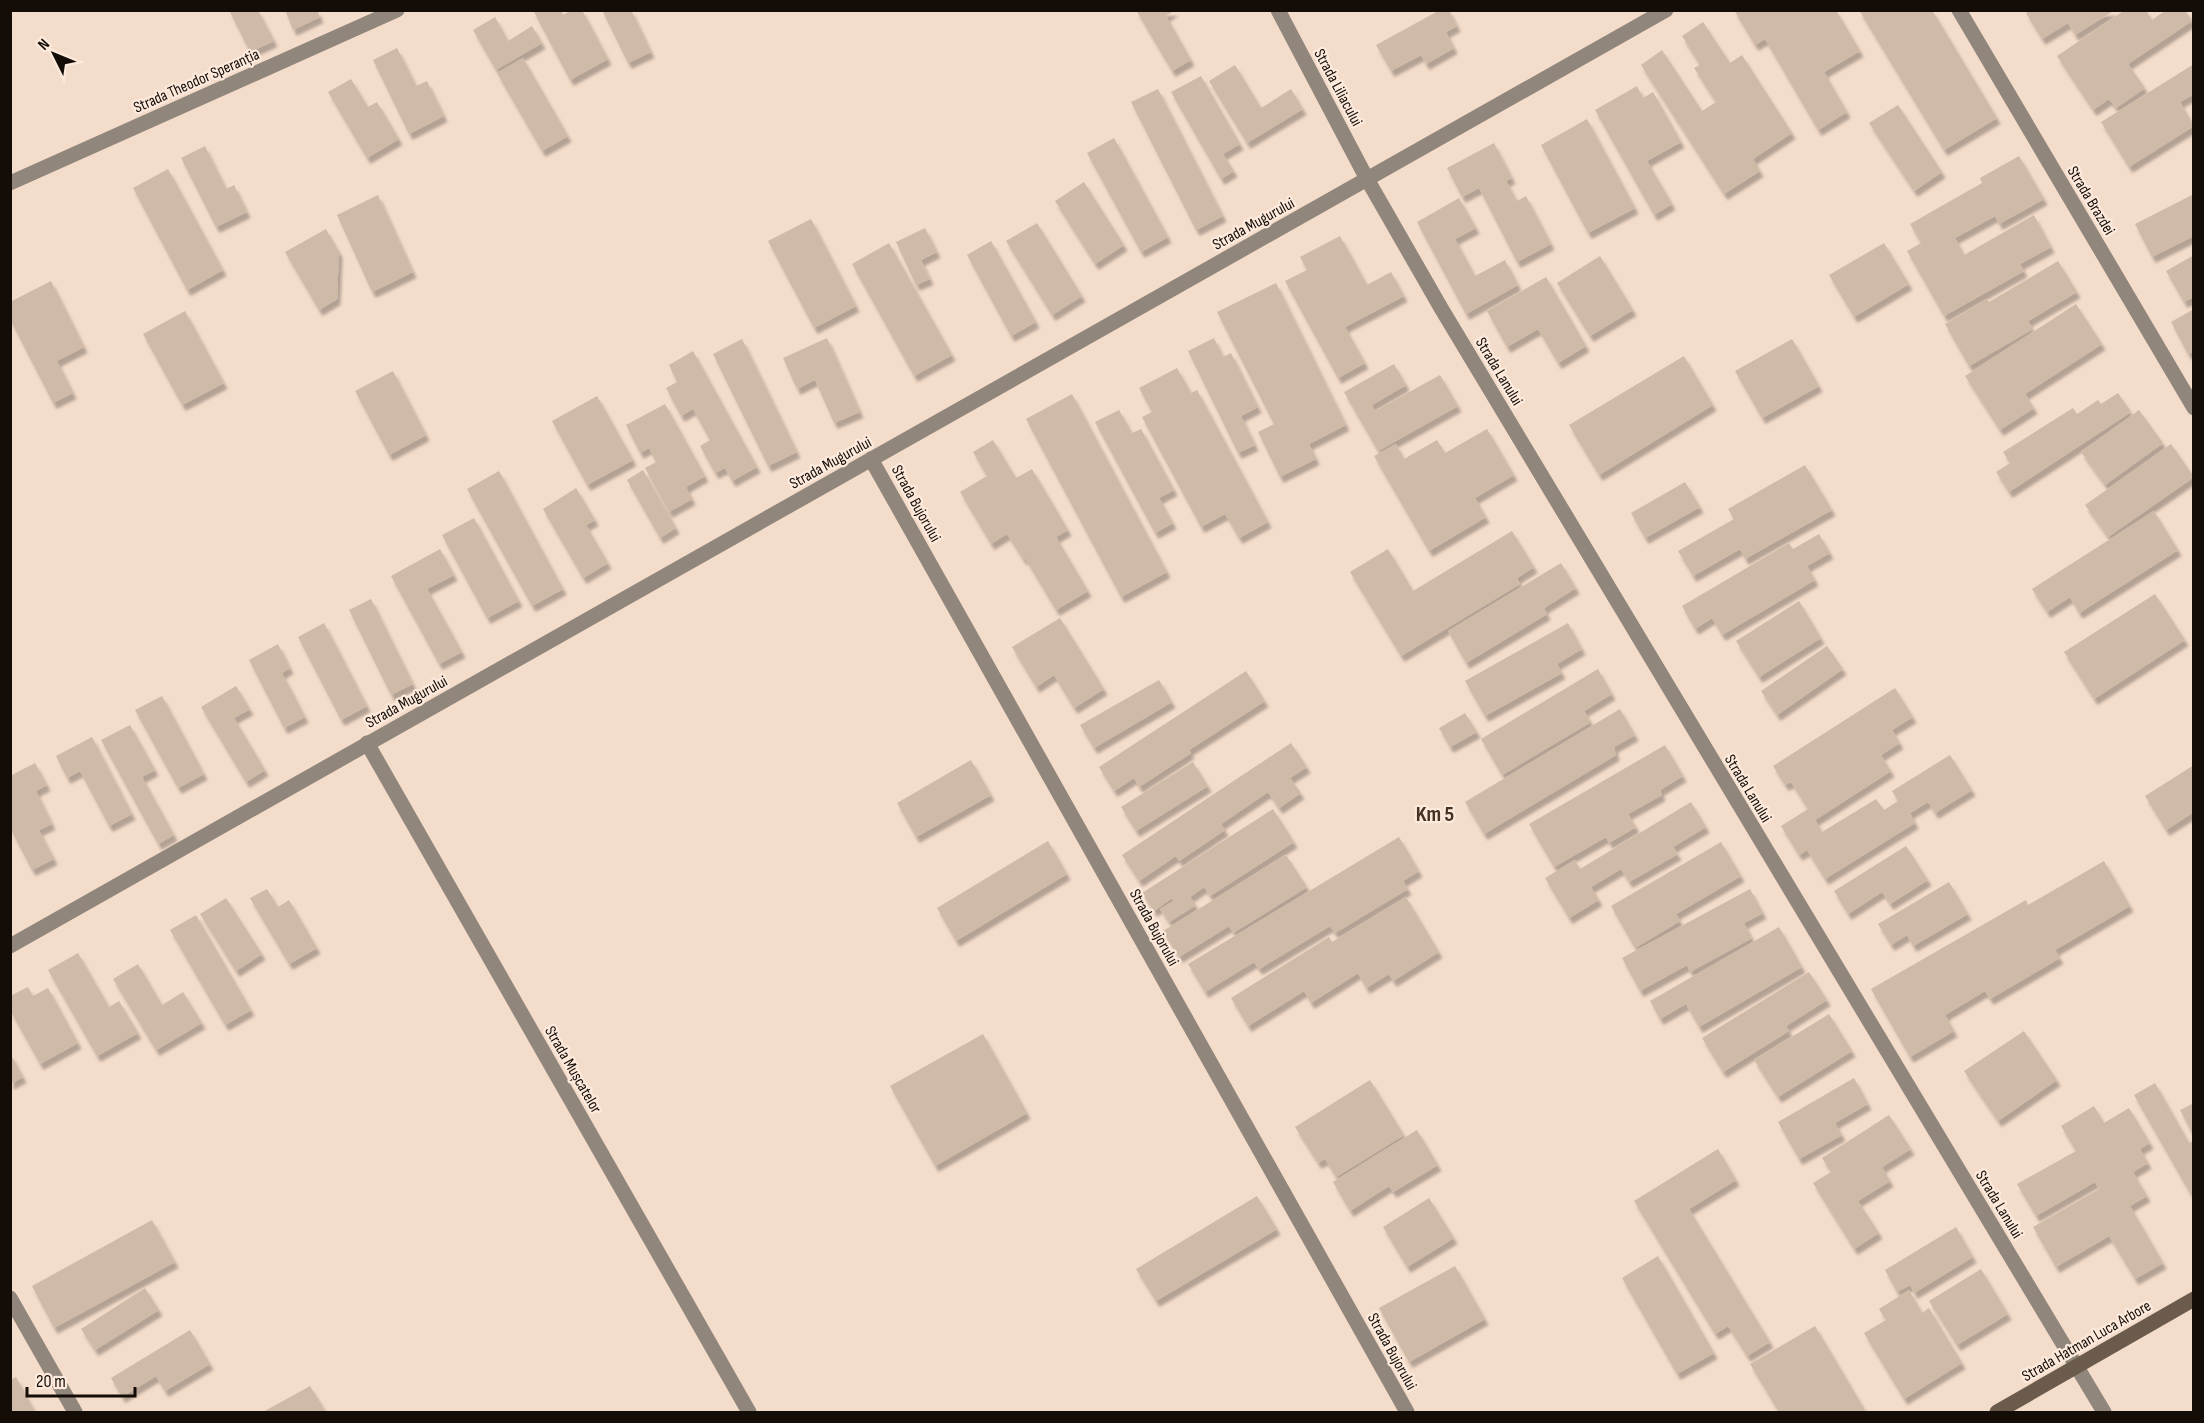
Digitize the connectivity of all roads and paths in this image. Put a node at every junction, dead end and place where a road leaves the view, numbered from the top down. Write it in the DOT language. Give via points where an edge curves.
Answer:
graph roads {
  1 [pos="397,10"];
  2 [pos="1278,10"];
  3 [pos="1666,10"];
  4 [pos="1959,10"];
  5 [pos="1367,180"];
  6 [pos="10,183"];
  7 [pos="2193,408"];
  8 [pos="871,459"];
  9 [pos="367,743"];
  10 [pos="10,946"];
  11 [pos="10,1298"];
  12 [pos="2193,1299"];
  13 [pos="2078,1366"];
  14 [pos="1405,1412"];
  15 [pos="75,1413"];
  16 [pos="749,1413"];
  17 [pos="1996,1413"];
  18 [pos="2104,1413"];
  1 -- 6 [label="street, Strada Theodor Speranția"];
  2 -- 5 [label="street, Strada Liliacului"];
  3 -- 5 [label="street, Strada Mugurului"];
  4 -- 7 [label="street, Strada Brazdei"];
  5 -- 8 [label="street, Strada Mugurului"];
  5 -- 13 [label="street, Strada Lanului" via="1693,730"];
  8 -- 9 [label="street, Strada Mugurului"];
  8 -- 14 [label="street, Strada Bujorului"];
  9 -- 10 [label="street, Strada Mugurului"];
  9 -- 16 [label="street, Strada Mușcatelor"];
  11 -- 15 [label="street"];
  12 -- 13 [label="street, Strada Hatman Luca Arbore"];
  13 -- 17 [label="street, Strada Hatman Luca Arbore"];
  13 -- 18 [label="street, Strada Lanului"];
}
